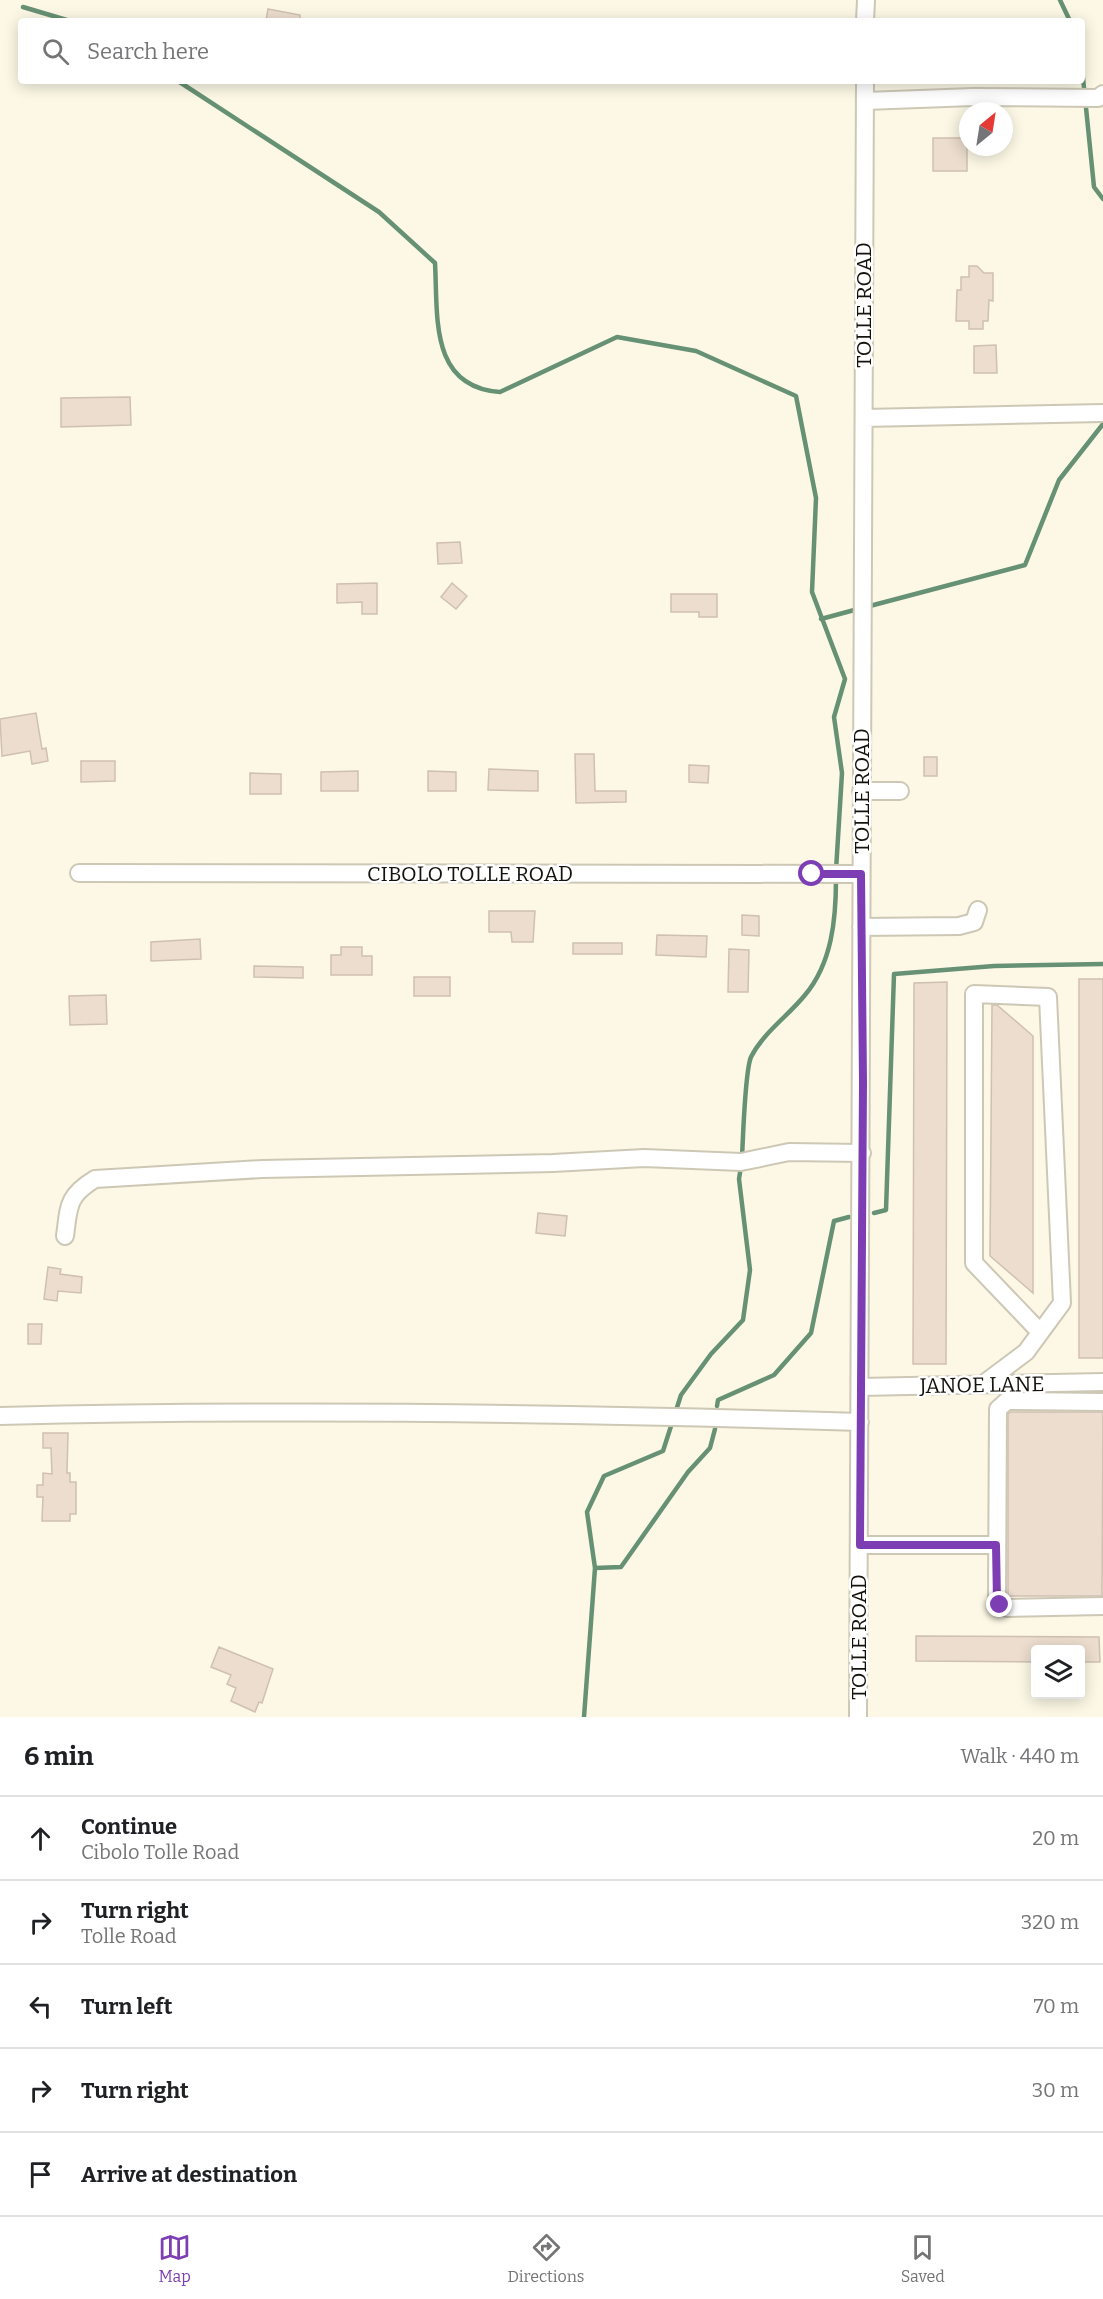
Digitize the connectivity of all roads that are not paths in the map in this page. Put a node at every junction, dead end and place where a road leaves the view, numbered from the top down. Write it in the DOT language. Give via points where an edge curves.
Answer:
graph roads {
  1 [pos="866,0"];
  2 [pos="865,18"];
  3 [pos="865,84"];
  4 [pos="1103,94"];
  5 [pos="865,101"];
  6 [pos="1103,413"];
  7 [pos="864,418"];
  8 [pos="861,791"];
  9 [pos="900,791"];
  10 [pos="79,873"];
  11 [pos="861,874"];
  12 [pos="978,910"];
  13 [pos="861,927"];
  14 [pos="862,1153"];
  15 [pos="65,1236"];
  16 [pos="1040,1332"];
  17 [pos="1103,1382"];
  18 [pos="982,1384"];
  19 [pos="860,1387"];
  20 [pos="1103,1402"];
  21 [pos="0,1416"];
  22 [pos="860,1422"];
  23 [pos="860,1545"];
  24 [pos="996,1545"];
  25 [pos="1103,1606"];
  26 [pos="858,1717"];
  1 -- 2 [label="street"];
  3 -- 5 [label="street, TOLLE ROAD"];
  4 -- 5 [label="street" via="1098,98"];
  5 -- 7 [label="street, TOLLE ROAD"];
  6 -- 7 [label="street"];
  7 -- 8 [label="street, TOLLE ROAD"];
  8 -- 9 [label="street"];
  8 -- 11 [label="street, TOLLE ROAD"];
  10 -- 11 [label="street, CIBOLO TOLLE ROAD"];
  11 -- 13 [label="street, TOLLE ROAD"];
  12 -- 13 [label="street" via="974,922 959,926"];
  13 -- 14 [label="street, TOLLE ROAD"];
  14 -- 15 [label="street" via="789,1152 751,1161 609,1159 262,1169 95,1179 70,1200"];
  14 -- 19 [label="street, TOLLE ROAD"];
  16 -- 16 [label="street" via="1062,1303 1048,997 974,994 974,1263"];
  16 -- 18 [label="street" via="1026,1352"];
  17 -- 18 [label="street, JANOE LANE"];
  18 -- 19 [label="street, JANOE LANE"];
  19 -- 22 [label="street, TOLLE ROAD"];
  20 -- 24 [label="street" via="1001,1404"];
  21 -- 22 [label="street" via="261,1413 667,1416"];
  22 -- 23 [label="street, TOLLE ROAD"];
  23 -- 24 [label="street"];
  23 -- 26 [label="street, TOLLE ROAD"];
  24 -- 25 [label="street" via="1000,1605"];
}
